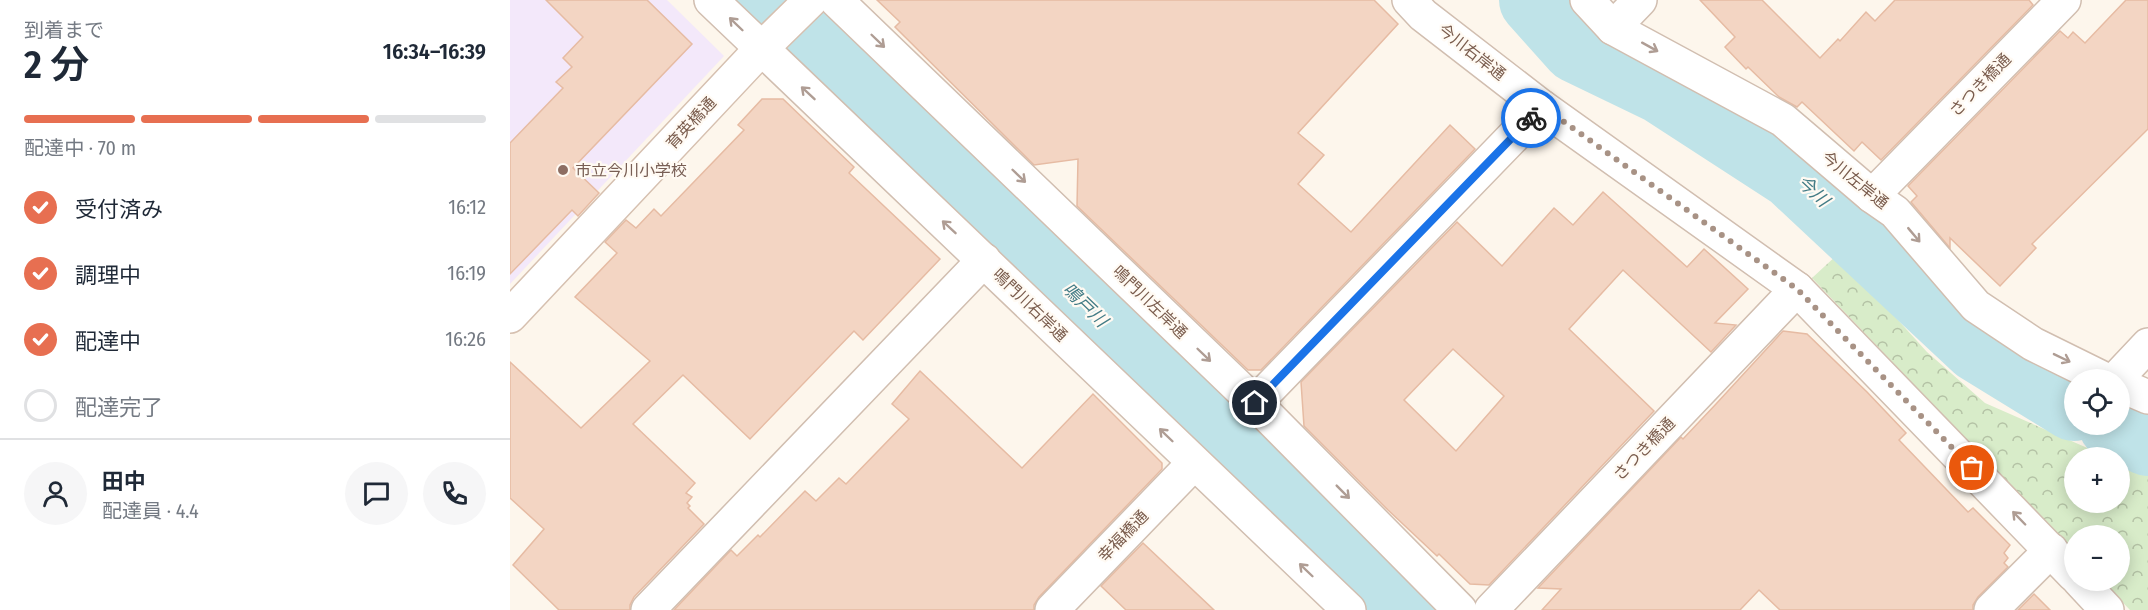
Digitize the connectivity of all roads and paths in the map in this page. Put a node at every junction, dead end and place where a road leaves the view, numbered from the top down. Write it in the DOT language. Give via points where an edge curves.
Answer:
graph roads {
  1 [pos="711,0"];
  2 [pos="1409,0"];
  3 [pos="1587,0"];
  4 [pos="1640,0"];
  5 [pos="2064,0"];
  6 [pos="818,1"];
  7 [pos="1613,28"];
  8 [pos="768,42"];
  9 [pos="1542,106"];
  10 [pos="1872,196"];
  11 [pos="984,260"];
  12 [pos="1797,289"];
  13 [pos="510,316"];
  14 [pos="2148,345"];
  15 [pos="2084,369"];
  16 [pos="2125,369"];
  17 [pos="2130,389"];
  18 [pos="2148,397"];
  19 [pos="1255,403"];
  20 [pos="1194,462"];
  21 [pos="2051,550"];
  22 [pos="2064,564"];
  23 [pos="2089,591"];
  24 [pos="648,610"];
  25 [pos="1052,610"];
  26 [pos="1349,610"];
  27 [pos="1460,610"];
  28 [pos="1491,610"];
  29 [pos="1991,610"];
  30 [pos="2107,610"];
  8 -- 1 [label="street, 鳴門川右岸通, one-way"];
  2 -- 9 [label="street, 今川右岸通" via="1423,15"];
  3 -- 7 [label="street, 今川左岸通"];
  4 -- 7 [label="street"];
  5 -- 10 [label="street, さつき橋通"];
  6 -- 8 [label="street, 育英橋通"];
  6 -- 19 [label="street, 鳴門川左岸通, one-way"];
  7 -- 10 [label="street, 今川左岸通, one-way" via="1783,120"];
  11 -- 8 [label="street, 鳴門川右岸通, one-way"];
  8 -- 13 [label="street, 育英橋通"];
  9 -- 12 [label="street, 今川右岸通"];
  9 -- 19 [label="street"];
  10 -- 15 [label="street, 今川左岸通, one-way" via="1895,212 1976,306 2033,344"];
  20 -- 11 [label="street, 鳴門川右岸通, one-way"];
  11 -- 24 [label="street"];
  21 -- 12 [label="street, 今川右岸通, one-way"];
  12 -- 28 [label="street, さつき橋通"];
  14 -- 16 [label="street"];
  17 -- 18 [label="street"];
  19 -- 27 [label="street, 鳴門川左岸通, one-way"];
  20 -- 25 [label="street, 幸福橋通"];
  26 -- 20 [label="street, 鳴門川右岸通, one-way"];
  21 -- 22 [label="street, 今川右岸通"];
  21 -- 29 [label="street"];
  23 -- 30 [label="street"];
}
